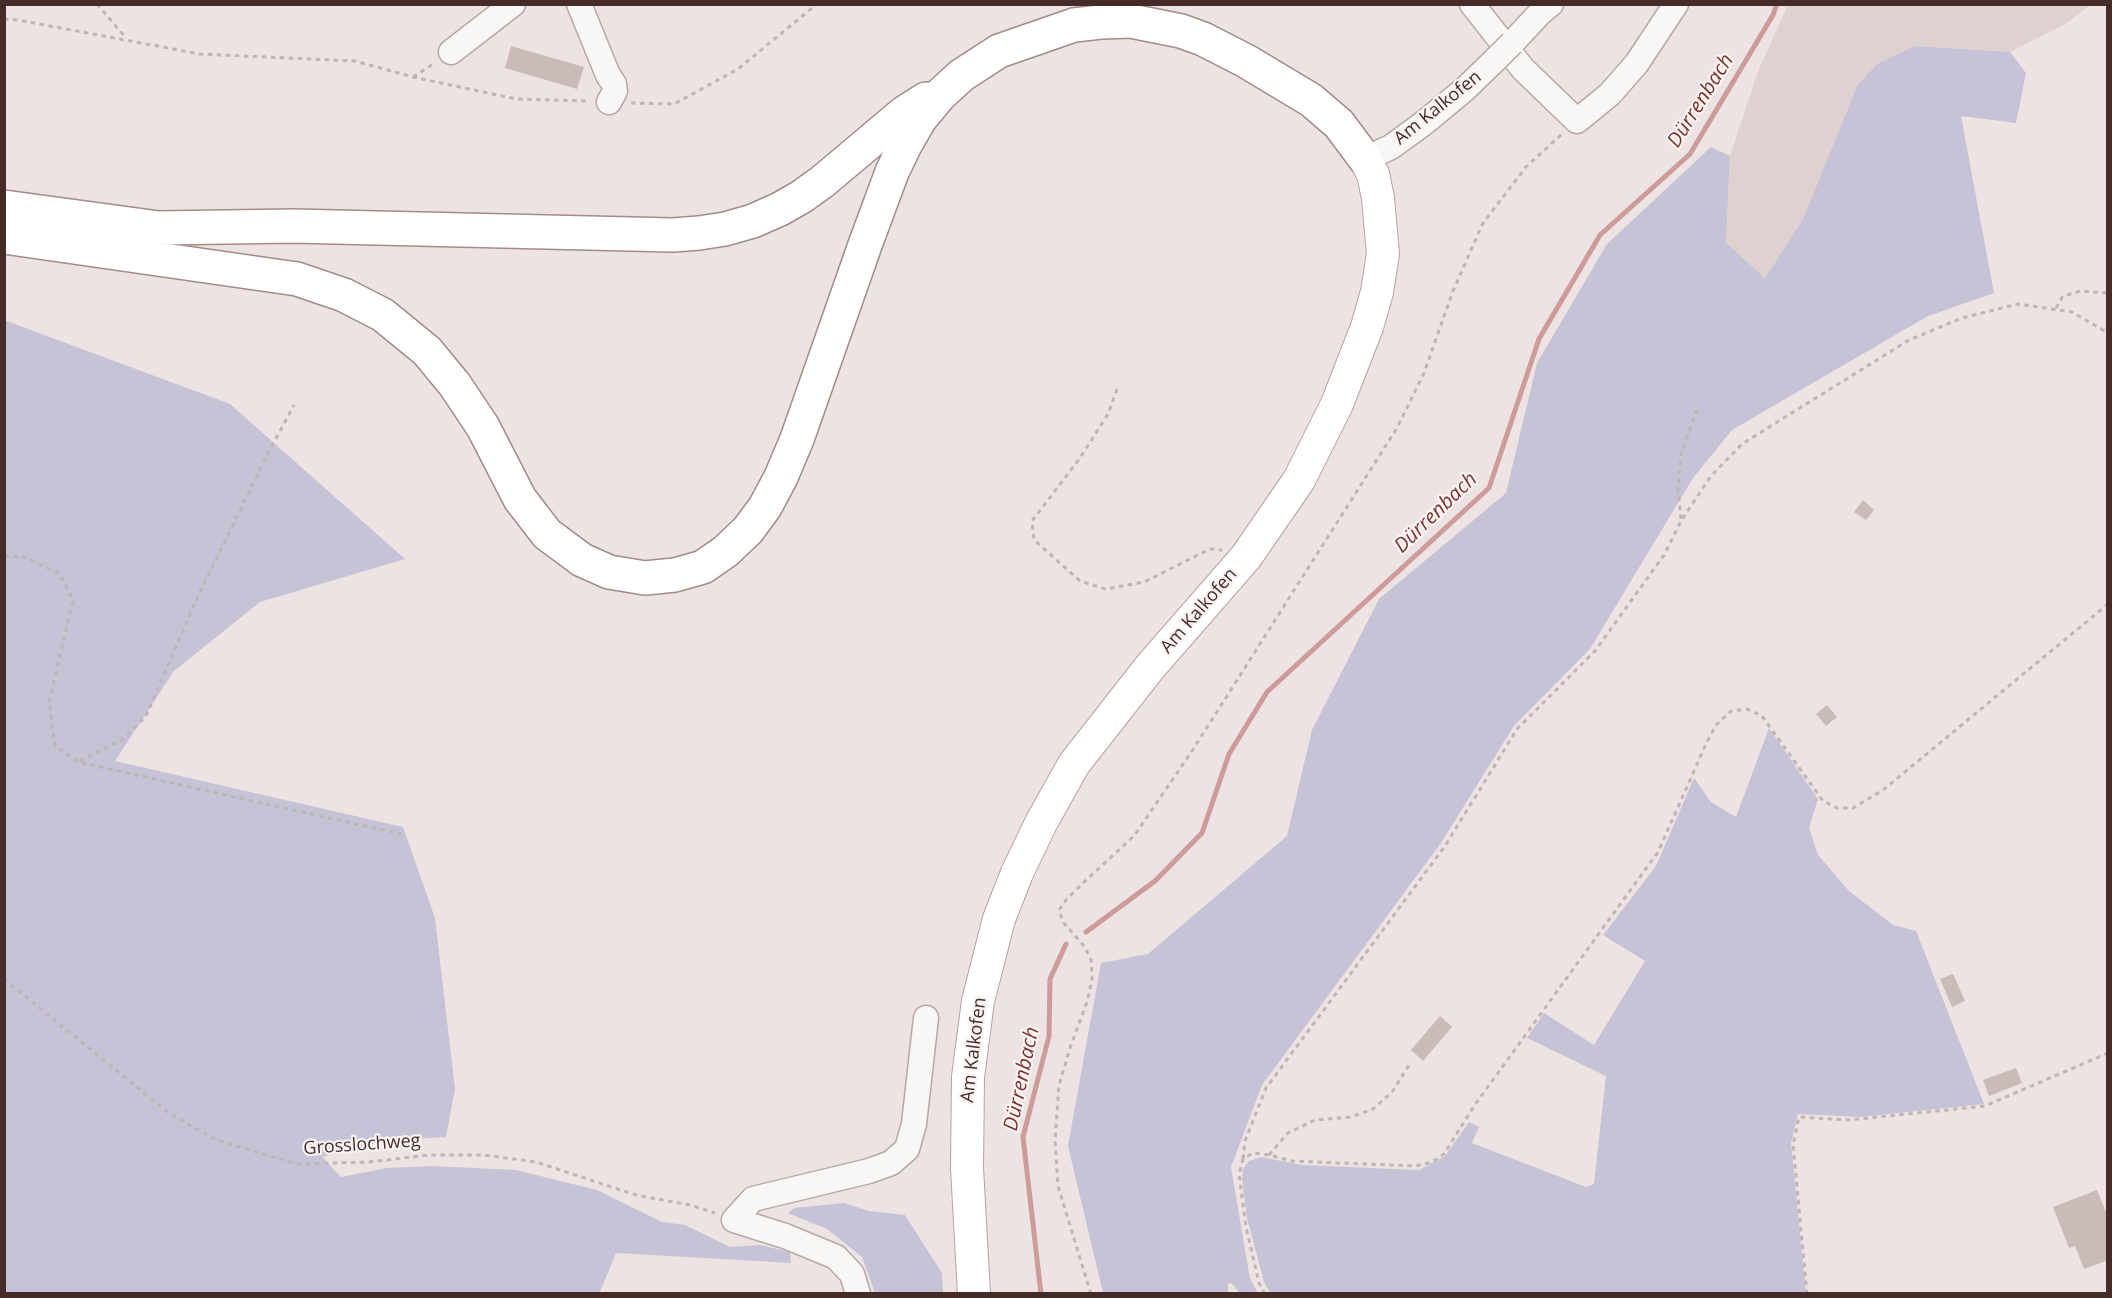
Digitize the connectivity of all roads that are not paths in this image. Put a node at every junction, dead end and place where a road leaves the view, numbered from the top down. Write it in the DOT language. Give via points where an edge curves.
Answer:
graph roads {
  1 [pos="513,4"];
  2 [pos="579,4"];
  3 [pos="1472,4"];
  4 [pos="1551,4"];
  5 [pos="1676,4"];
  6 [pos="451,52"];
  7 [pos="962,75"];
  8 [pos="609,102"];
  9 [pos="1365,159"];
  10 [pos="4,207"];
  11 [pos="4,237"];
  12 [pos="926,1018"];
  13 [pos="858,1293"];
  14 [pos="974,1293"];
  1 -- 6 [label="street"];
  2 -- 8 [label="street" via="614,84"];
  3 -- 5 [label="street" via="1523,69 1576,121 1610,94 1637,63"];
  4 -- 9 [label="street, Am Kalkofen" via="1466,89 1390,147"];
  7 -- 9 [label="highway" via="999,51 1074,25 1131,21 1203,39 1246,61 1311,100 1339,124"];
  7 -- 10 [label="highway" via="904,113 822,182 790,203 753,221 699,233 293,226 159,228"];
  7 -- 11 [label="highway" via="940,94 920,120 892,172 797,440 765,507 726,551 703,567 675,575 645,578 609,572 582,560 547,534 520,499 483,427 427,351 383,315 344,295 297,279"];
  9 -- 14 [label="main road, Am Kalkofen" via="1373,174 1382,220 1383,254 1367,327 1337,404 1299,480 1246,556 1150,667 1074,764 1041,823 999,919 978,1000 968,1077 967,1168"];
  12 -- 13 [label="street" via="914,1124 907,1149 891,1163 869,1171 753,1198 734,1220 836,1257 852,1274"];
}
